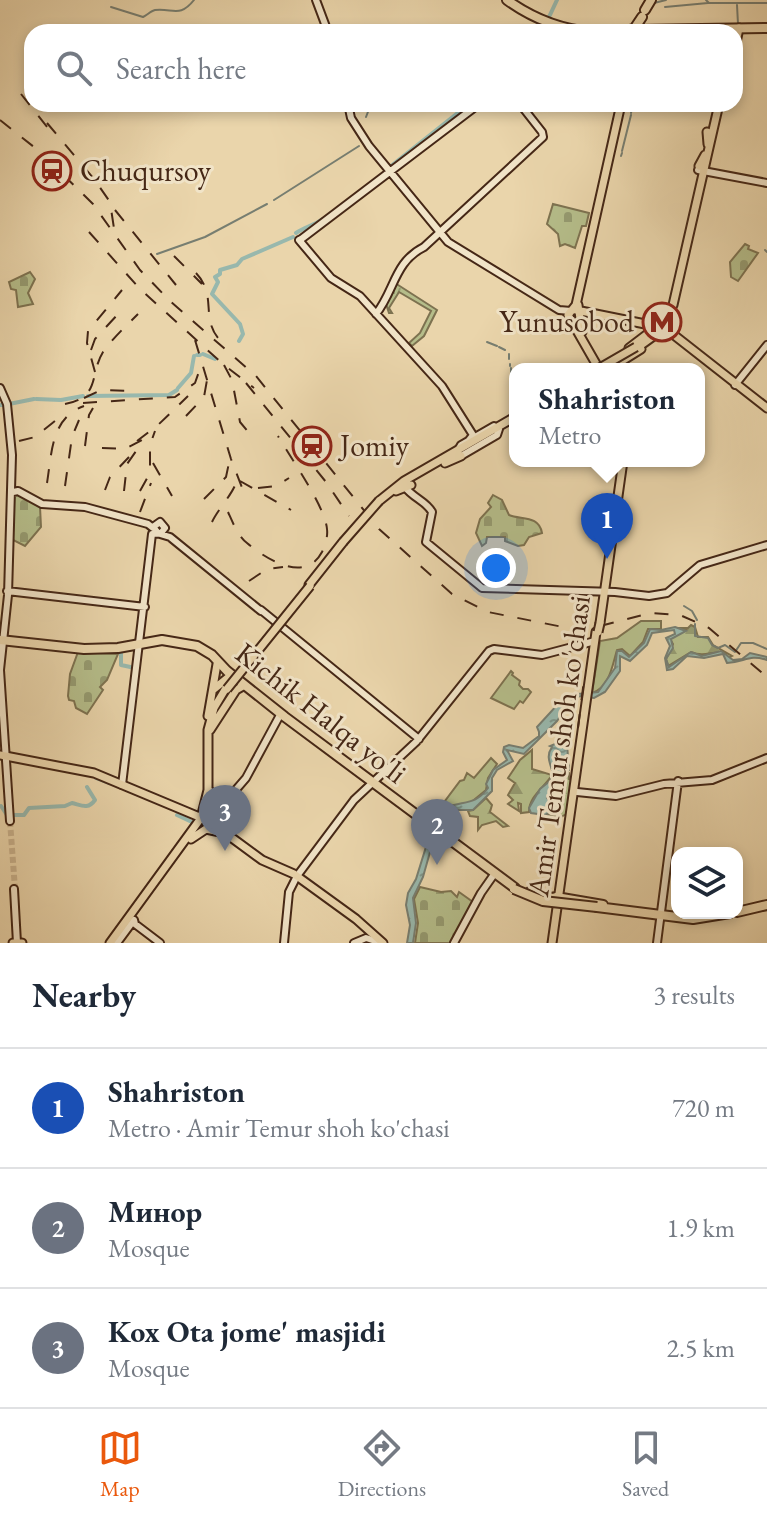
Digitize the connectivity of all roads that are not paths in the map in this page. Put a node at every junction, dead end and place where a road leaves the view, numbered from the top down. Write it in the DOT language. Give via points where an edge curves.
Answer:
graph roads {
  1 [pos="316,0"];
  2 [pos="505,0"];
  3 [pos="325,24"];
  4 [pos="549,24"];
  5 [pos="767,29"];
  6 [pos="743,30"];
  7 [pos="350,112"];
  8 [pos="467,112"];
  9 [pos="467,112"];
  10 [pos="525,112"];
  11 [pos="619,112"];
  12 [pos="716,112"];
  13 [pos="707,132"];
  14 [pos="532,146"];
  15 [pos="709,147"];
  16 [pos="410,157"];
  17 [pos="704,170"];
  18 [pos="392,174"];
  19 [pos="767,182"];
  20 [pos="700,192"];
  21 [pos="691,203"];
  22 [pos="699,209"];
  23 [pos="462,210"];
  24 [pos="438,232"];
  25 [pos="378,313"];
  26 [pos="576,314"];
  27 [pos="666,316"];
  28 [pos="649,323"];
  29 [pos="663,329"];
  30 [pos="643,344"];
  31 [pos="767,348"];
  32 [pos="599,363"];
  33 [pos="611,363"];
  34 [pos="736,385"];
  35 [pos="0,389"];
  36 [pos="5,409"];
  37 [pos="767,410"];
  38 [pos="509,423"];
  39 [pos="497,430"];
  40 [pos="480,434"];
  41 [pos="469,440"];
  42 [pos="458,451"];
  43 [pos="440,463"];
  44 [pos="621,467"];
  45 [pos="408,488"];
  46 [pos="13,489"];
  47 [pos="396,491"];
  48 [pos="380,502"];
  49 [pos="156,528"];
  50 [pos="344,543"];
  51 [pos="767,545"];
  52 [pos="308,585"];
  53 [pos="7,592"];
  54 [pos="603,592"];
  55 [pos="143,607"];
  56 [pos="2,629"];
  57 [pos="594,639"];
  58 [pos="0,641"];
  59 [pos="139,645"];
  60 [pos="218,663"];
  61 [pos="226,678"];
  62 [pos="239,686"];
  63 [pos="213,687"];
  64 [pos="590,689"];
  65 [pos="0,698"];
  66 [pos="219,700"];
  67 [pos="280,715"];
  68 [pos="209,726"];
  69 [pos="419,739"];
  70 [pos="6,757"];
  71 [pos="767,757"];
  72 [pos="678,782"];
  73 [pos="372,783"];
  74 [pos="122,784"];
  75 [pos="210,791"];
  76 [pos="576,791"];
  77 [pos="178,807"];
  78 [pos="190,815"];
  79 [pos="10,821"];
  80 [pos="203,823"];
  81 [pos="224,834"];
  82 [pos="281,869"];
  83 [pos="495,874"];
  84 [pos="297,878"];
  85 [pos="506,882"];
  86 [pos="14,889"];
  87 [pos="148,894"];
  88 [pos="559,902"];
  89 [pos="767,904"];
  90 [pos="608,907"];
  91 [pos="743,910"];
  92 [pos="659,915"];
  93 [pos="671,916"];
  94 [pos="671,916"];
  95 [pos="355,919"];
  96 [pos="365,929"];
  97 [pos="114,942"];
  98 [pos="18,943"];
  99 [pos="160,943"];
  100 [pos="285,943"];
  101 [pos="352,943"];
  102 [pos="381,943"];
  103 [pos="455,943"];
  104 [pos="553,943"];
  105 [pos="655,943"];
  1 -- 3 [label="main road"];
  2 -- 4 [label="highway"];
  5 -- 6 [label="highway"];
  7 -- 18 [label="main road"];
  8 -- 16 [label="main road"];
  9 -- 16 [label="main road"];
  10 -- 14 [label="main road" via="543,135"];
  11 -- 26 [label="main road"];
  12 -- 15 [label="main road"];
  13 -- 15 [label="main road"];
  14 -- 23 [label="main road"];
  14 -- 23 [label="main road"];
  15 -- 17 [label="main road"];
  16 -- 18 [label="main road"];
  17 -- 19 [label="main road"];
  17 -- 20 [label="main road"];
  18 -- 24 [label="main road"];
  18 -- 25 [label="main road" via="301,241 331,278"];
  20 -- 21 [label="main road"];
  20 -- 22 [label="main road"];
  20 -- 27 [label="main road" via="674,302"];
  23 -- 24 [label="main road"];
  24 -- 25 [label="main road" via="409,255"];
  24 -- 26 [label="main road" via="552,307"];
  25 -- 40 [label="main road" via="445,388 474,434"];
  25 -- 41 [label="main road" via="448,394 472,434"];
  26 -- 28 [label="main road"];
  26 -- 32 [label="main road"];
  27 -- 28 [label="main road"];
  27 -- 29 [label="main road"];
  28 -- 29 [label="main road"];
  28 -- 30 [label="main road"];
  29 -- 30 [label="main road"];
  29 -- 34 [label="main road"];
  30 -- 33 [label="main road, bridge"];
  31 -- 34 [label="main road"];
  34 -- 37 [label="main road"];
  35 -- 36 [label="main road"];
  36 -- 46 [label="main road"];
  38 -- 39 [label="main road"];
  39 -- 40 [label="main road"];
  39 -- 42 [label="main road"];
  40 -- 41 [label="main road"];
  41 -- 42 [label="main road"];
  42 -- 43 [label="main road"];
  43 -- 47 [label="main road"];
  43 -- 48 [label="main road" via="398,485"];
  44 -- 54 [label="main road, Amir Temur shoh ko'chasi"];
  45 -- 47 [label="main road"];
  45 -- 54 [label="main road" via="432,514 425,539 482,588"];
  46 -- 49 [label="main road" via="42,504 85,507"];
  46 -- 53 [label="main road"];
  47 -- 48 [label="main road"];
  48 -- 50 [label="main road, bridge"];
  49 -- 55 [label="main road"];
  49 -- 69 [label="main road"];
  50 -- 52 [label="main road"];
  50 -- 52 [label="main road"];
  51 -- 54 [label="main road" via="701,565 666,593"];
  52 -- 66 [label="main road, bridge"];
  53 -- 55 [label="main road"];
  53 -- 56 [label="main road"];
  54 -- 57 [label="main road, Amir Temur shoh ko'chasi, bridge"];
  55 -- 59 [label="main road"];
  56 -- 58 [label="main road"];
  57 -- 64 [label="main road, Amir Temur shoh ko'chasi"];
  57 -- 64 [label="main road, Amir Temur shoh ko'chasi"];
  57 -- 69 [label="main road" via="542,655 491,649"];
  58 -- 59 [label="highway, Kichik Halqa yo'li" via="84,649"];
  58 -- 70 [label="main road"];
  59 -- 60 [label="highway, Kichik Halqa yo'li" via="184,644"];
  59 -- 74 [label="main road"];
  60 -- 61 [label="highway, Kichik Halqa yo'li"];
  60 -- 63 [label="main road"];
  60 -- 67 [label="highway, Kichik Halqa yo'li"];
  61 -- 62 [label="highway, Kichik Halqa yo'li"];
  61 -- 63 [label="main road"];
  61 -- 66 [label="main road" via="214,686 212,701"];
  62 -- 66 [label="main road" via="223,708"];
  62 -- 67 [label="highway, Kichik Halqa yo'li"];
  62 -- 68 [label="main road"];
  63 -- 68 [label="main road"];
  64 -- 76 [label="main road, Amir Temur shoh ko'chasi"];
  65 -- 70 [label="main road"];
  66 -- 68 [label="main road"];
  66 -- 68 [label="main road"];
  67 -- 73 [label="highway, Kichik Halqa yo'li"];
  67 -- 80 [label="main road" via="247,779"];
  68 -- 75 [label="main road"];
  68 -- 80 [label="main road"];
  69 -- 73 [label="main road"];
  70 -- 74 [label="main road" via="84,771"];
  70 -- 79 [label="main road"];
  71 -- 72 [label="main road" via="716,778"];
  72 -- 76 [label="main road" via="612,795"];
  72 -- 92 [label="main road"];
  73 -- 83 [label="highway, Kichik Halqa yo'li"];
  73 -- 84 [label="main road"];
  74 -- 77 [label="main road"];
  74 -- 78 [label="main road"];
  75 -- 80 [label="main road"];
  75 -- 80 [label="main road"];
  76 -- 88 [label="main road, Amir Temur shoh ko'chasi"];
  77 -- 78 [label="main road"];
  77 -- 80 [label="main road"];
  78 -- 80 [label="main road"];
  80 -- 81 [label="main road"];
  80 -- 81 [label="main road"];
  80 -- 82 [label="main road"];
  80 -- 87 [label="main road"];
  80 -- 87 [label="main road"];
  81 -- 82 [label="main road"];
  82 -- 84 [label="main road"];
  83 -- 85 [label="highway, Kichik Halqa yo'li"];
  83 -- 103 [label="main road"];
  84 -- 95 [label="main road"];
  84 -- 100 [label="main road" via="289,892"];
  85 -- 88 [label="highway" via="521,896"];
  85 -- 90 [label="highway, Kichik Halqa yo'li, bridge" via="543,901"];
  86 -- 98 [label="main road"];
  87 -- 97 [label="main road"];
  88 -- 90 [label="highway"];
  88 -- 104 [label="main road, Amir Temur shoh ko'chasi"];
  89 -- 91 [label="highway"];
  90 -- 92 [label="highway, Kichik Halqa yo'li"];
  92 -- 93 [label="highway, Kichik Halqa yo'li"];
  92 -- 94 [label="highway, Kichik Halqa yo'li"];
  92 -- 105 [label="main road"];
  95 -- 96 [label="main road"];
  95 -- 102 [label="main road"];
  96 -- 101 [label="main road"];
  96 -- 102 [label="main road"];
  97 -- 99 [label="main road" via="132,923"];
  101 -- 102 [label="main road" via="365,938"];
}
